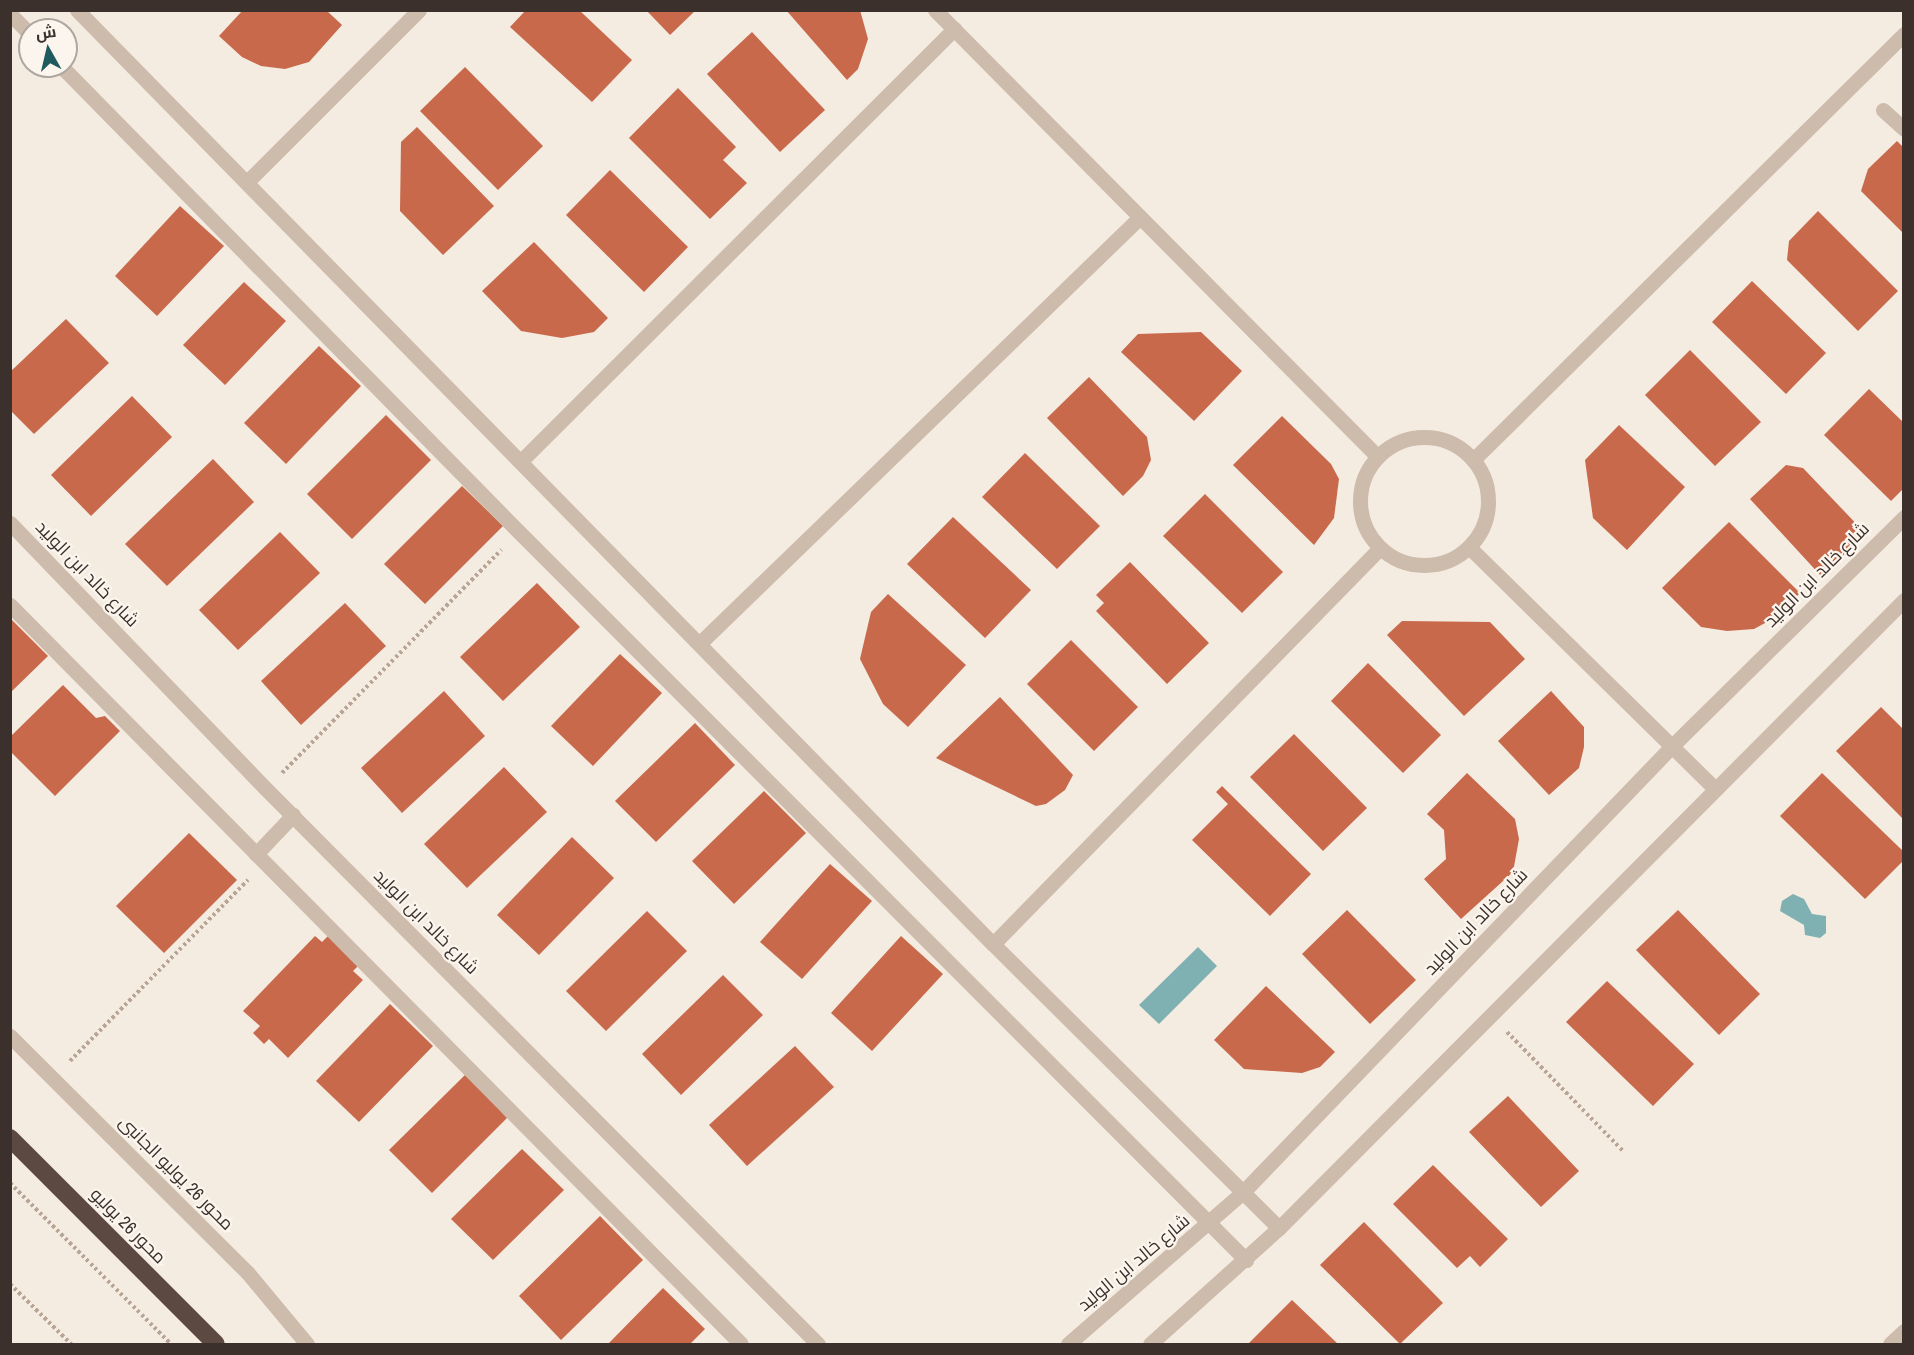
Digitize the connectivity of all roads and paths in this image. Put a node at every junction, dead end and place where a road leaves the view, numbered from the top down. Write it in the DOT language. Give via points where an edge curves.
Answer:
graph roads {
  1 [pos="77,10"];
  2 [pos="419,10"];
  3 [pos="935,10"];
  4 [pos="954,29"];
  5 [pos="1904,34"];
  6 [pos="73,78"];
  7 [pos="1883,110"];
  8 [pos="1904,129"];
  9 [pos="247,182"];
  10 [pos="1140,217"];
  11 [pos="1377,456"];
  12 [pos="1473,460"];
  13 [pos="521,461"];
  14 [pos="1904,517"];
  15 [pos="10,523"];
  16 [pos="519,532"];
  17 [pos="1469,547"];
  18 [pos="1379,549"];
  19 [pos="1904,600"];
  20 [pos="10,605"];
  21 [pos="700,643"];
  22 [pos="1672,746"];
  23 [pos="1714,788"];
  24 [pos="266,789"];
  25 [pos="292,815"];
  26 [pos="261,858"];
  27 [pos="993,944"];
  28 [pos="1489,1014"];
  29 [pos="10,1036"];
  30 [pos="53,1078"];
  31 [pos="10,1138"];
  32 [pos="1623,1151"];
  33 [pos="10,1183"];
  34 [pos="1243,1192"];
  35 [pos="1209,1225"];
  36 [pos="1279,1228"];
  37 [pos="1246,1260"];
  38 [pos="10,1284"];
  39 [pos="1904,1331"];
  40 [pos="71,1344"];
  41 [pos="171,1344"];
  42 [pos="216,1344"];
  43 [pos="308,1344"];
  44 [pos="741,1344"];
  45 [pos="818,1344"];
  46 [pos="1068,1344"];
  47 [pos="1150,1344"];
  48 [pos="1890,1344"];
  1 -- 9 [label="street"];
  2 -- 9 [label="street"];
  3 -- 4 [label="street"];
  4 -- 10 [label="street"];
  4 -- 13 [label="street"];
  5 -- 12 [label="street"];
  6 -- 16 [label="street"];
  7 -- 8 [label="street"];
  9 -- 13 [label="street"];
  10 -- 11 [label="street"];
  10 -- 21 [label="street"];
  11 -- 12 [label="street" via="1395,444 1415,438 1437,438 1456,446"];
  11 -- 18 [label="street" via="1365,473 1359,503 1367,532"];
  12 -- 17 [label="street" via="1488,494 1488,514"];
  13 -- 21 [label="street"];
  14 -- 22 [label="street, شارع خالد ابن الوليد"];
  15 -- 24 [label="street, شارع خالد ابن الوليد"];
  16 -- 24 [label="path"];
  16 -- 35 [label="street"];
  17 -- 18 [label="street" via="1453,559 1415,566 1395,560"];
  17 -- 22 [label="street"];
  18 -- 27 [label="street"];
  19 -- 23 [label="street"];
  20 -- 26 [label="street"];
  21 -- 27 [label="street"];
  22 -- 23 [label="street"];
  22 -- 34 [label="street, شارع خالد ابن الوليد"];
  23 -- 28 [label="street"];
  24 -- 25 [label="street, شارع خالد ابن الوليد"];
  25 -- 26 [label="street"];
  25 -- 45 [label="street, شارع خالد ابن الوليد"];
  26 -- 30 [label="path"];
  26 -- 44 [label="street"];
  27 -- 34 [label="street"];
  28 -- 32 [label="path"];
  28 -- 36 [label="street"];
  29 -- 30 [label="street, محور 26 يوليو الجانبى"];
  30 -- 43 [label="street, محور 26 يوليو الجانبى" via="247,1272"];
  31 -- 42 [label="highway, محور 26 يوليو"];
  33 -- 41 [label="path"];
  34 -- 35 [label="street, شارع خالد ابن الوليد"];
  34 -- 36 [label="street"];
  35 -- 37 [label="street"];
  35 -- 46 [label="street, شارع خالد ابن الوليد"];
  36 -- 37 [label="street"];
  37 -- 47 [label="street"];
  38 -- 40 [label="path"];
  39 -- 48 [label="street"];
}
